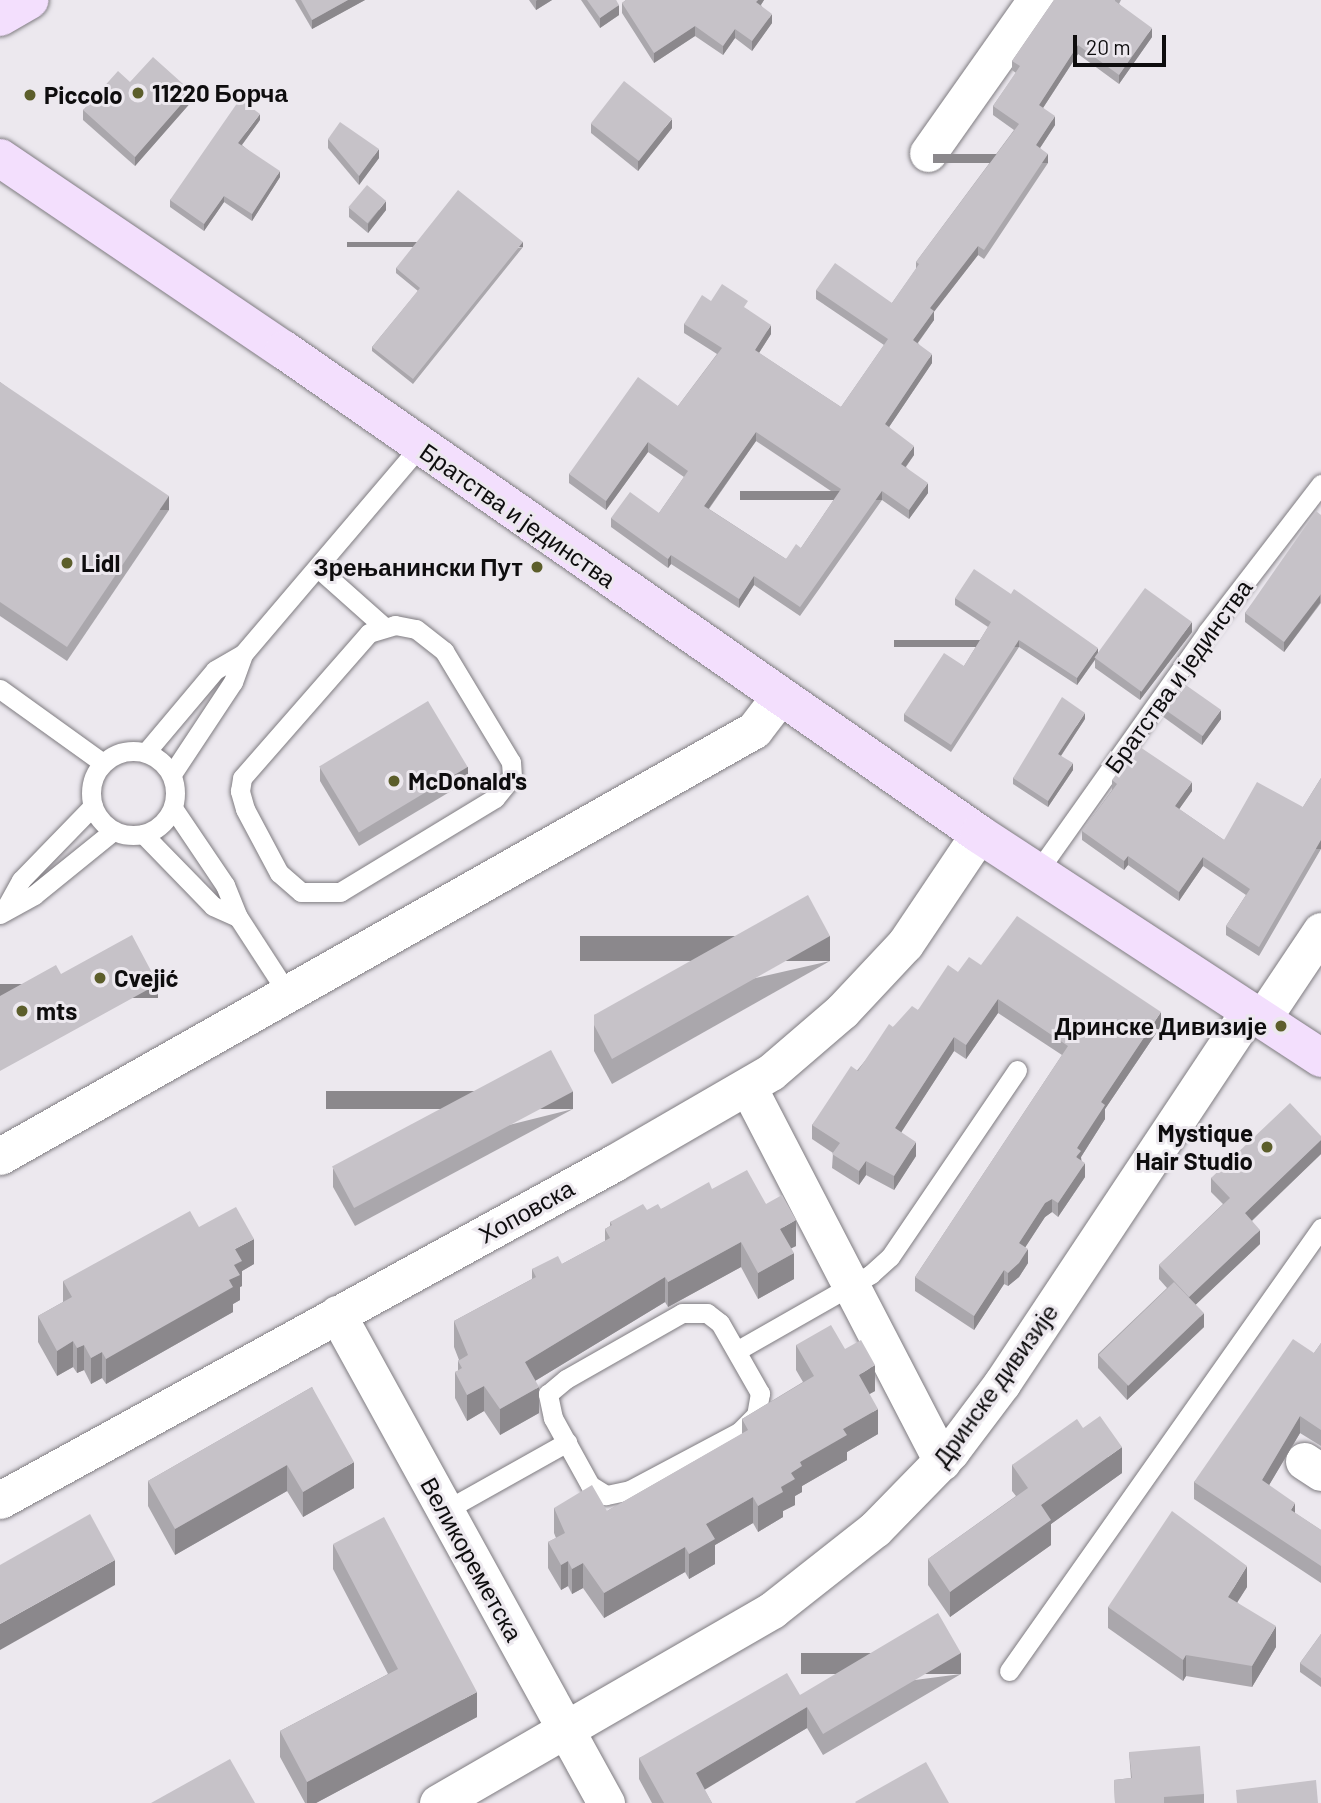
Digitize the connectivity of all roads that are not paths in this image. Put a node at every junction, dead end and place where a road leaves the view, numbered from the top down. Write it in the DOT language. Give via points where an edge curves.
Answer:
graph roads {
  1 [pos="30,0"];
  2 [pos="1036,0"];
  3 [pos="0,17"];
  4 [pos="929,153"];
  5 [pos="0,158"];
  6 [pos="419,446"];
  7 [pos="1321,484"];
  8 [pos="319,569"];
  9 [pos="383,626"];
  10 [pos="243,654"];
  11 [pos="0,689"];
  12 [pos="780,696"];
  13 [pos="146,752"];
  14 [pos="103,763"];
  15 [pos="172,774"];
  16 [pos="93,806"];
  17 [pos="173,808"];
  18 [pos="113,831"];
  19 [pos="143,834"];
  20 [pos="979,834"];
  21 [pos="1038,870"];
  22 [pos="3,912"];
  23 [pos="238,916"];
  24 [pos="1321,931"];
  25 [pos="288,995"];
  26 [pos="1256,1015"];
  27 [pos="1321,1058"];
  28 [pos="1017,1070"];
  29 [pos="748,1087"];
  30 [pos="0,1156"];
  31 [pos="1321,1227"];
  32 [pos="850,1285"];
  33 [pos="337,1314"];
  34 [pos="738,1350"];
  35 [pos="568,1442"];
  36 [pos="942,1462"];
  37 [pos="0,1500"];
  38 [pos="446,1510"];
  39 [pos="1009,1671"];
  40 [pos="566,1731"];
  41 [pos="438,1803"];
  42 [pos="606,1803"];
  1 -- 3 [label="street"];
  2 -- 4 [label="street"];
  5 -- 6 [label="street, Братства и јединства"];
  6 -- 8 [label="lane"];
  6 -- 12 [label="street, Братства и јединства"];
  7 -- 21 [label="lane, Братства и јединства" via="1207,632"];
  8 -- 9 [label="lane"];
  8 -- 10 [label="lane"];
  9 -- 9 [label="lane" via="361,642 242,778 245,809 279,873 294,889 307,894 340,892 495,798 512,777 510,762 444,651 416,629"];
  10 -- 13 [label="lane" via="215,670"];
  10 -- 15 [label="lane" via="233,682"];
  11 -- 14 [label="lane"];
  12 -- 20 [label="street, Братства и јединства"];
  12 -- 25 [label="street" via="754,730"];
  13 -- 14 [label="lane" via="123,751"];
  13 -- 15 [label="lane"];
  14 -- 16 [label="lane" via="92,783"];
  15 -- 17 [label="lane"];
  16 -- 18 [label="lane"];
  16 -- 22 [label="lane" via="22,880"];
  17 -- 19 [label="lane" via="162,825"];
  17 -- 23 [label="lane" via="225,885"];
  18 -- 19 [label="lane"];
  18 -- 22 [label="lane" via="34,895"];
  19 -- 23 [label="lane" via="213,906"];
  20 -- 21 [label="street, Братства и јединства"];
  20 -- 29 [label="street, Хоповска" via="905,944 842,1011"];
  21 -- 26 [label="street, Братства и јединства"];
  23 -- 25 [label="lane"];
  24 -- 26 [label="street"];
  25 -- 30 [label="street"];
  26 -- 27 [label="street, Братства и јединства"];
  26 -- 36 [label="street, Дринске дивизије" via="1025,1350"];
  28 -- 32 [label="lane" via="890,1257"];
  29 -- 32 [label="street"];
  29 -- 33 [label="street, Хоповска"];
  31 -- 39 [label="lane"];
  32 -- 34 [label="lane"];
  32 -- 36 [label="street"];
  33 -- 37 [label="street, Хоповска"];
  33 -- 38 [label="street, Великореметска"];
  34 -- 35 [label="lane" via="707,1313 682,1313 566,1379 548,1394 553,1418"];
  34 -- 35 [label="lane" via="760,1393 756,1415 740,1432 631,1490 606,1495 590,1485"];
  35 -- 38 [label="lane"];
  36 -- 40 [label="street, Дринске дивизије" via="875,1529 783,1602"];
  38 -- 40 [label="street, Великореметска"];
  40 -- 41 [label="street, Дринске дивизије"];
  40 -- 42 [label="street, Великореметска"];
}
